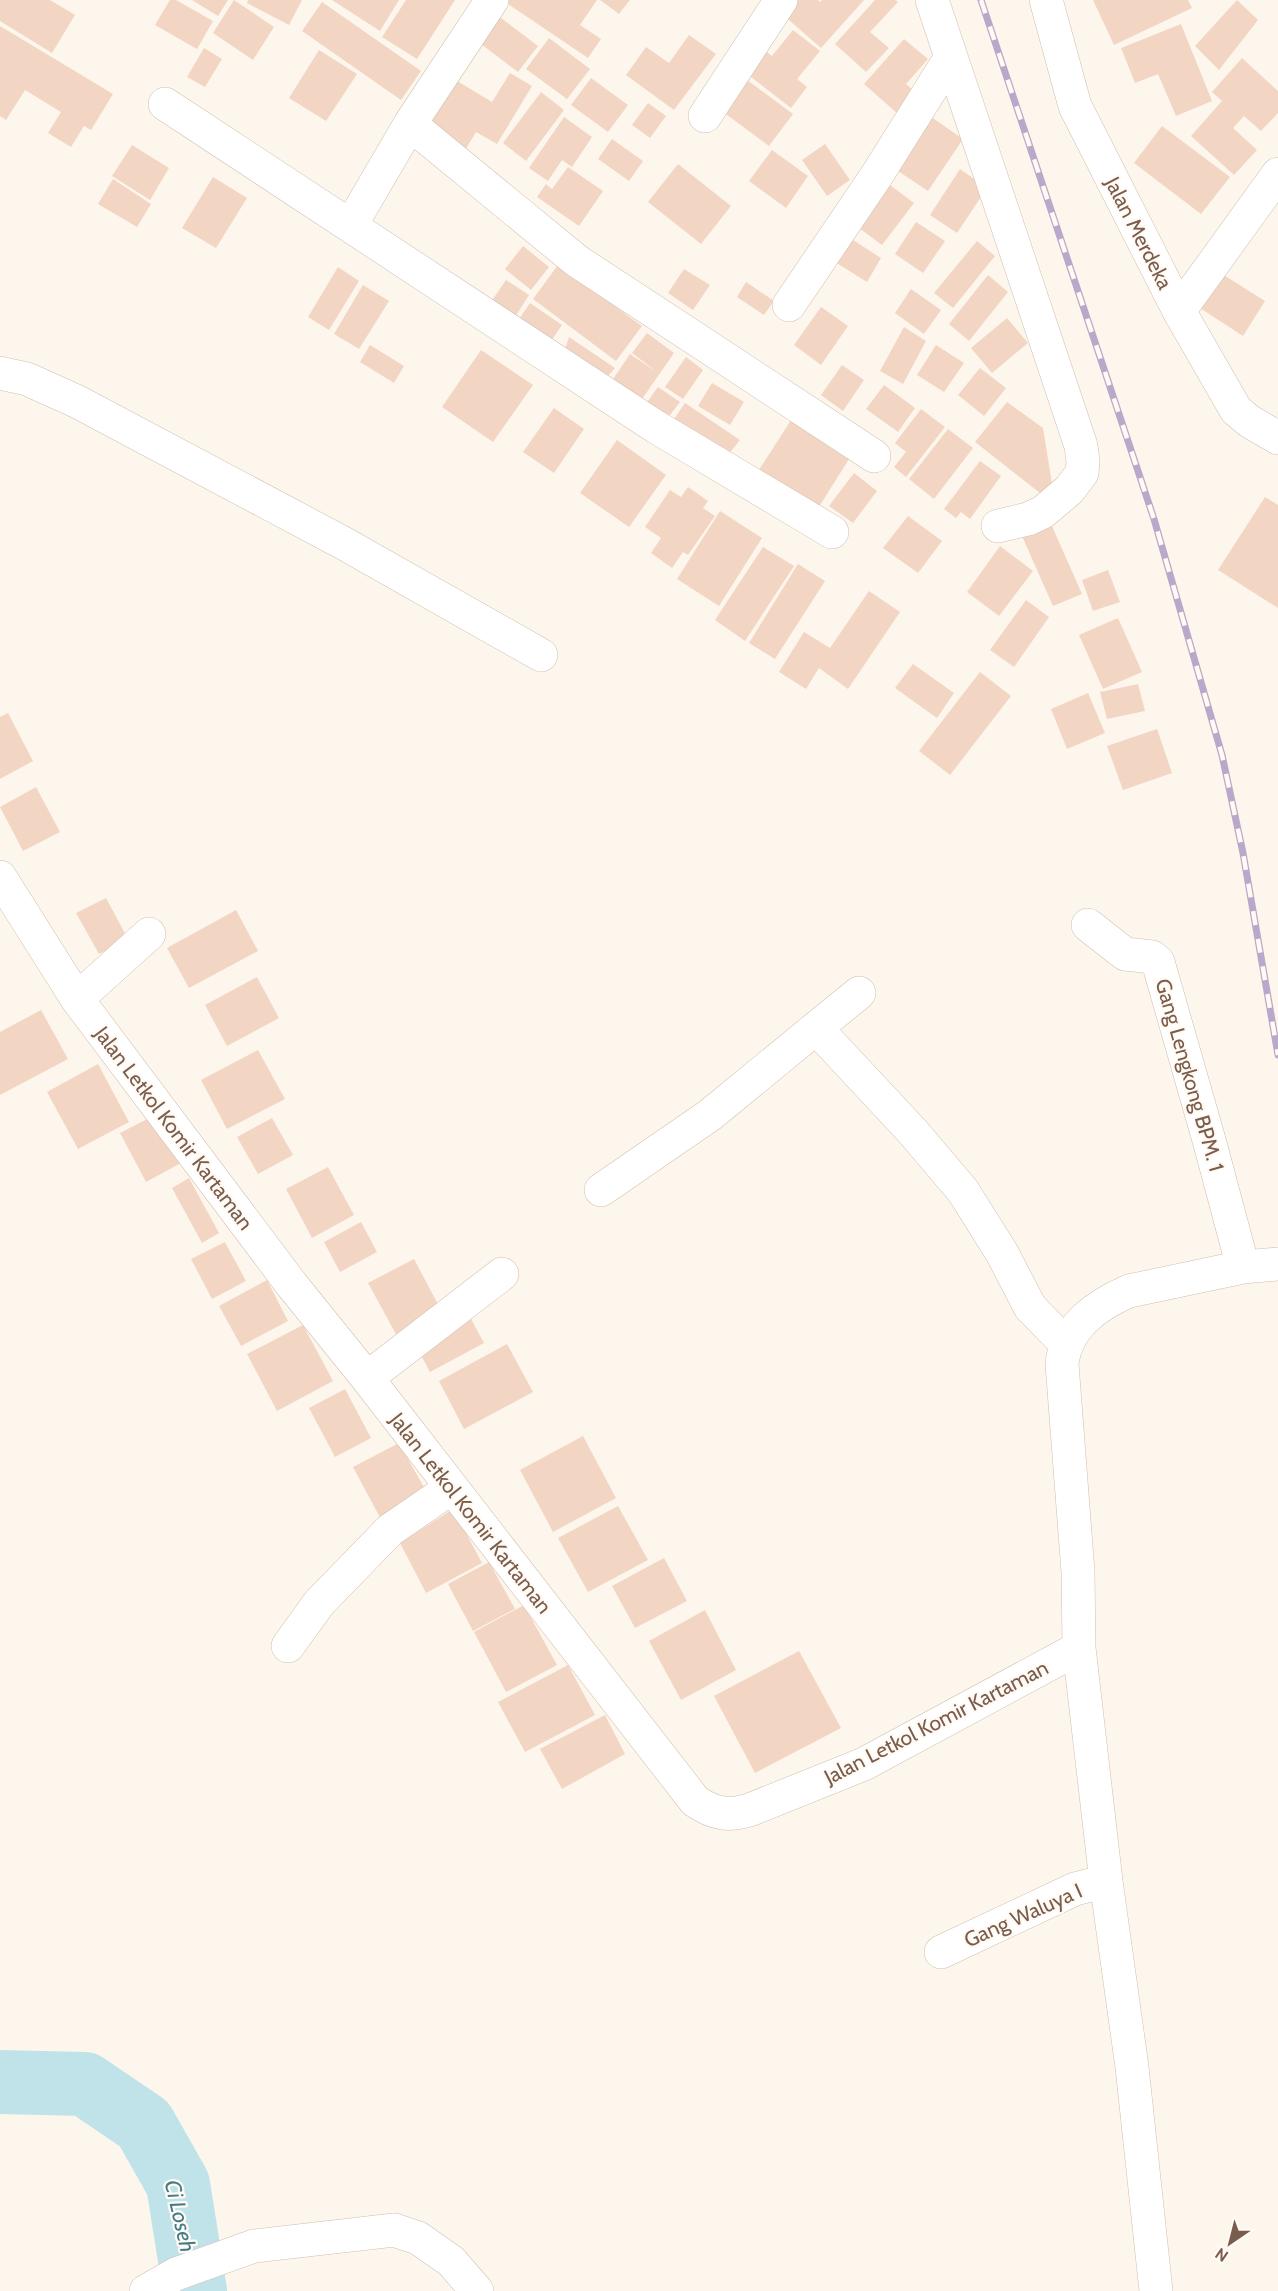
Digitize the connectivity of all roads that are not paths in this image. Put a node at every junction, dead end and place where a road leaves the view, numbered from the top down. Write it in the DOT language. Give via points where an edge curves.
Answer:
graph roads {
  1 [pos="492,0"];
  2 [pos="781,0"];
  3 [pos="932,0"];
  4 [pos="1046,0"];
  5 [pos="951,57"];
  6 [pos="165,104"];
  7 [pos="705,116"];
  8 [pos="410,124"];
  9 [pos="1278,174"];
  10 [pos="351,225"];
  11 [pos="789,305"];
  12 [pos="1179,311"];
  13 [pos="0,373"];
  14 [pos="1278,438"];
  15 [pos="874,456"];
  16 [pos="998,526"];
  17 [pos="832,532"];
  18 [pos="541,655"];
  19 [pos="0,879"];
  20 [pos="1088,924"];
  21 [pos="149,934"];
  22 [pos="859,993"];
  23 [pos="76,999"];
  24 [pos="816,1028"];
  25 [pos="601,1190"];
  26 [pos="1278,1264"];
  27 [pos="1243,1267"];
  28 [pos="502,1274"];
  29 [pos="1066,1344"];
  30 [pos="367,1378"];
  31 [pos="451,1488"];
  32 [pos="288,1646"];
  33 [pos="1079,1648"];
  34 [pos="1106,1881"];
  35 [pos="941,1952"];
  36 [pos="146,2291"];
  37 [pos="477,2291"];
  38 [pos="1156,2291"];
  1 -- 8 [label="street"];
  2 -- 7 [label="street"];
  3 -- 5 [label="street"];
  4 -- 12 [label="street, Jalan Merdeka" via="1075,106"];
  5 -- 11 [label="street"];
  5 -- 16 [label="street" via="1083,461 1077,483 1043,512"];
  6 -- 10 [label="street"];
  8 -- 10 [label="street"];
  8 -- 15 [label="street" via="577,261"];
  9 -- 12 [label="street"];
  10 -- 17 [label="street" via="656,427"];
  12 -- 14 [label="street, Jalan Merdeka" via="1236,410"];
  13 -- 18 [label="street" via="27,379 78,402 345,544"];
  19 -- 23 [label="street, Jalan Letkol Komir Kartaman"];
  20 -- 27 [label="street, Gang Lengkong BPM. 1" via="1125,954 1152,957 1158,962"];
  21 -- 23 [label="street"];
  22 -- 24 [label="street"];
  23 -- 30 [label="street, Jalan Letkol Komir Kartaman"];
  24 -- 25 [label="street" via="710,1115"];
  24 -- 29 [label="street" via="963,1191 1030,1307"];
  26 -- 27 [label="street"];
  27 -- 29 [label="street" via="1117,1296 1086,1317"];
  28 -- 30 [label="street"];
  29 -- 33 [label="street" via="1062,1378 1072,1485"];
  30 -- 31 [label="street, Jalan Letkol Komir Kartaman"];
  31 -- 32 [label="street" via="390,1530 319,1603"];
  31 -- 33 [label="street, Jalan Letkol Komir Kartaman" via="695,1801 710,1811 741,1813 864,1764"];
  33 -- 34 [label="street"];
  34 -- 35 [label="street, Gang Waluya I" via="1075,1888"];
  34 -- 38 [label="street" via="1132,2067"];
  36 -- 37 [label="street" via="176,2274 254,2246 394,2230 418,2238 452,2261"];
}
